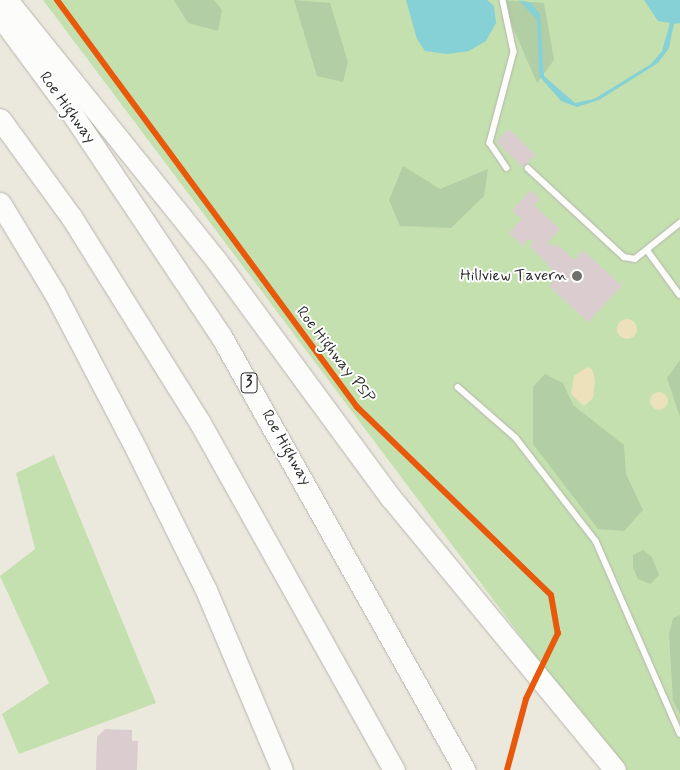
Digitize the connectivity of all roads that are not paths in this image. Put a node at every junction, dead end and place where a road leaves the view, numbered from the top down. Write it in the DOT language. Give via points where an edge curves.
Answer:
graph roads {
  1 [pos="7,0"];
  2 [pos="503,0"];
  3 [pos="0,16"];
  4 [pos="0,119"];
  5 [pos="507,168"];
  6 [pos="528,168"];
  7 [pos="0,203"];
  8 [pos="678,226"];
  9 [pos="648,251"];
  10 [pos="680,295"];
  11 [pos="458,387"];
  12 [pos="680,733"];
  13 [pos="282,770"];
  14 [pos="394,770"];
  15 [pos="465,770"];
  16 [pos="615,770"];
  1 -- 16 [label="highway" via="216,260 391,498"];
  2 -- 5 [label="lane" via="514,52 490,143 493,154"];
  3 -- 15 [label="highway, Roe Highway / 3" via="76,120 221,336 294,460"];
  4 -- 14 [label="highway" via="72,218 199,421"];
  6 -- 9 [label="lane" via="624,257 635,259"];
  7 -- 13 [label="highway" via="54,292 138,451 206,590"];
  8 -- 9 [label="lane"];
  9 -- 10 [label="lane"];
  11 -- 12 [label="lane" via="516,438 596,541"];
}
